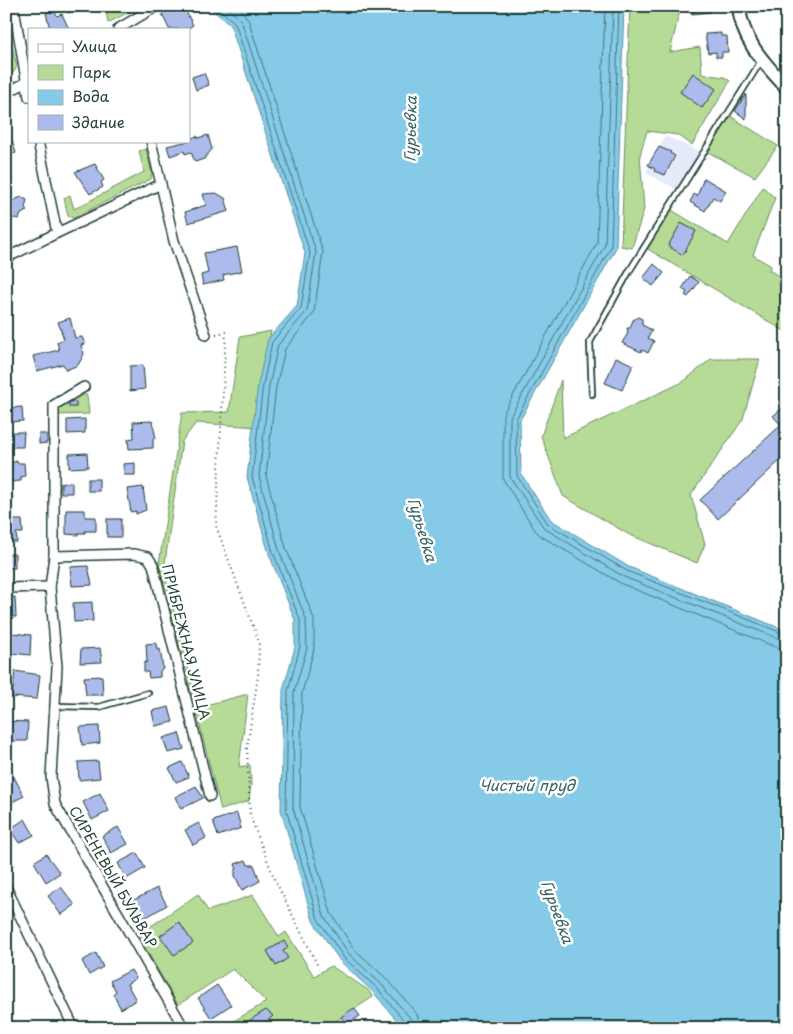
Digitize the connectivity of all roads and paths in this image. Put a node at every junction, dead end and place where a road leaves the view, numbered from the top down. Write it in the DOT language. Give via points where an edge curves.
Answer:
graph roads {
  1 [pos="12,6"];
  2 [pos="156,6"];
  3 [pos="739,6"];
  4 [pos="120,28"];
  5 [pos="762,60"];
  6 [pos="27,82"];
  7 [pos="787,88"];
  8 [pos="6,93"];
  9 [pos="38,142"];
  10 [pos="151,142"];
  11 [pos="161,184"];
  12 [pos="57,233"];
  13 [pos="6,258"];
  14 [pos="206,335"];
  15 [pos="84,387"];
  16 [pos="592,394"];
  17 [pos="54,556"];
  18 [pos="50,587"];
  19 [pos="6,588"];
  20 [pos="148,693"];
  21 [pos="55,706"];
  22 [pos="210,796"];
  23 [pos="6,887"];
  24 [pos="318,968"];
  25 [pos="74,1028"];
  26 [pos="184,1028"];
  1 -- 6 [label="street"];
  2 -- 4 [label="street"];
  3 -- 5 [label="main road" via="746,37"];
  5 -- 7 [label="main road"];
  5 -- 16 [label="lane" via="630,270 590,342"];
  6 -- 8 [label="street"];
  9 -- 12 [label="street"];
  10 -- 11 [label="street"];
  11 -- 12 [label="street"];
  11 -- 14 [label="street" via="174,241"];
  12 -- 13 [label="street"];
  14 -- 24 [label="path" via="226,332 216,526 259,642 258,676 247,748 250,816 275,880"];
  15 -- 17 [label="street, СИРЕНЕВЫЙ БУЛЬВАР" via="54,405"];
  17 -- 18 [label="street, СИРЕНЕВЫЙ БУЛЬВАР"];
  17 -- 22 [label="street, ПРИБРЕЖНАЯ УЛИЦА" via="134,554 148,557 153,565"];
  18 -- 19 [label="street"];
  18 -- 21 [label="street, СИРЕНЕВЫЙ БУЛЬВАР" via="57,667"];
  20 -- 21 [label="lane" via="99,708"];
  21 -- 26 [label="street, СИРЕНЕВЫЙ БУЛЬВАР" via="51,777 55,804"];
  23 -- 25 [label="street"];
}
